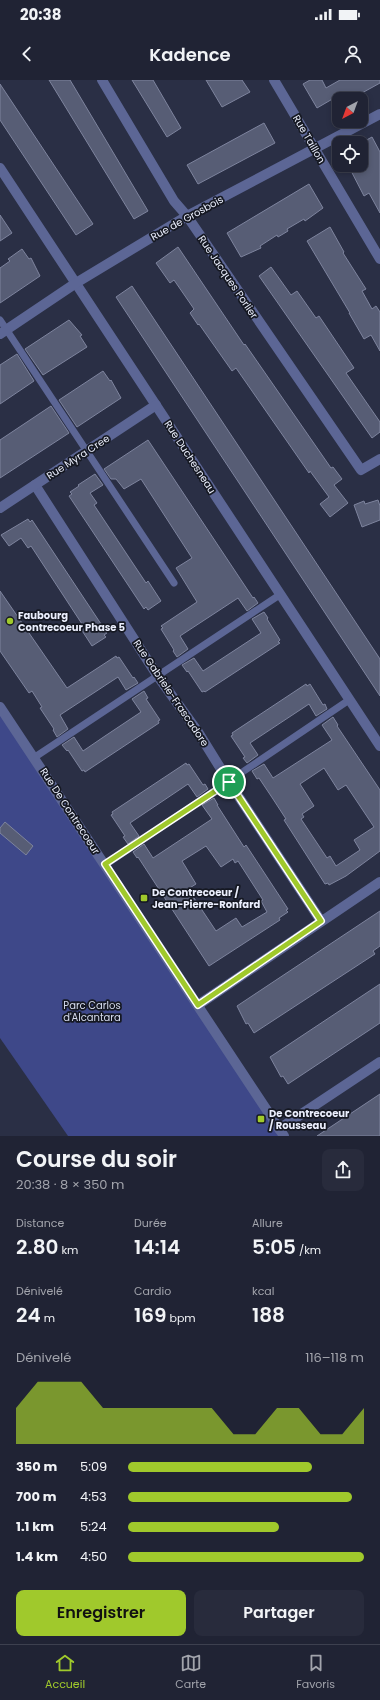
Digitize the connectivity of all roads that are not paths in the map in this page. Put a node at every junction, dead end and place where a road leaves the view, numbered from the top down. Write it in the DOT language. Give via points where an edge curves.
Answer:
graph roads {
  1 [pos="102,80"];
  2 [pos="274,80"];
  3 [pos="380,114"];
  4 [pos="315,149"];
  5 [pos="0,168"];
  6 [pos="187,216"];
  7 [pos="380,260"];
  8 [pos="76,283"];
  9 [pos="0,320"];
  10 [pos="3,331"];
  11 [pos="156,405"];
  12 [pos="87,451"];
  13 [pos="380,459"];
  14 [pos="35,485"];
  15 [pos="0,508"];
  16 [pos="174,583"];
  17 [pos="281,594"];
  18 [pos="157,675"];
  19 [pos="349,700"];
  20 [pos="0,707"];
  21 [pos="380,746"];
  22 [pos="35,757"];
  23 [pos="229,782"];
  24 [pos="105,864"];
  25 [pos="380,882"];
  26 [pos="321,921"];
  27 [pos="198,1005"];
  28 [pos="380,1062"];
  29 [pos="281,1132"];
  1 -- 6 [label="street, Rue Jacques Porlier" via="174,200"];
  2 -- 4 [label="street, Rue Taillon"];
  3 -- 4 [label="street, Rue de Grosbois"];
  4 -- 6 [label="street, Rue de Grosbois"];
  4 -- 7 [label="street, Rue Taillon"];
  5 -- 8 [label="street, Rue Duchesneau"];
  6 -- 8 [label="street, Rue de Grosbois"];
  6 -- 13 [label="street, Rue Jacques Porlier" via="361,470"];
  8 -- 10 [label="street, Rue de Grosbois"];
  8 -- 11 [label="street, Rue Duchesneau"];
  9 -- 10 [label="lane"];
  10 -- 12 [label="lane"];
  11 -- 12 [label="street, Rue Myra Cree"];
  11 -- 17 [label="street, Rue Duchesneau"];
  12 -- 14 [label="street, Rue Myra Cree"];
  12 -- 16 [label="lane"];
  14 -- 15 [label="street, Rue Myra Cree"];
  14 -- 18 [label="street, Rue Gabriele-Frascadore"];
  17 -- 18 [label="lane"];
  17 -- 19 [label="street, Rue Duchesneau"];
  18 -- 22 [label="lane"];
  18 -- 23 [label="street, Rue Gabriele-Frascadore" via="198,732"];
  19 -- 21 [label="street, Rue Duchesneau"];
  19 -- 23 [label="lane"];
  20 -- 22 [label="street, Rue De Contrecoeur"];
  22 -- 24 [label="street, Rue De Contrecoeur"];
  23 -- 24 [label="lane"];
  23 -- 26 [label="street, Rue Gabriele-Frascadore"];
  24 -- 27 [label="street, Rue De Contrecoeur"];
  25 -- 26 [label="street"];
  26 -- 27 [label="street"];
  27 -- 29 [label="street, Rue De Contrecoeur"];
  28 -- 29 [label="street"];
}
